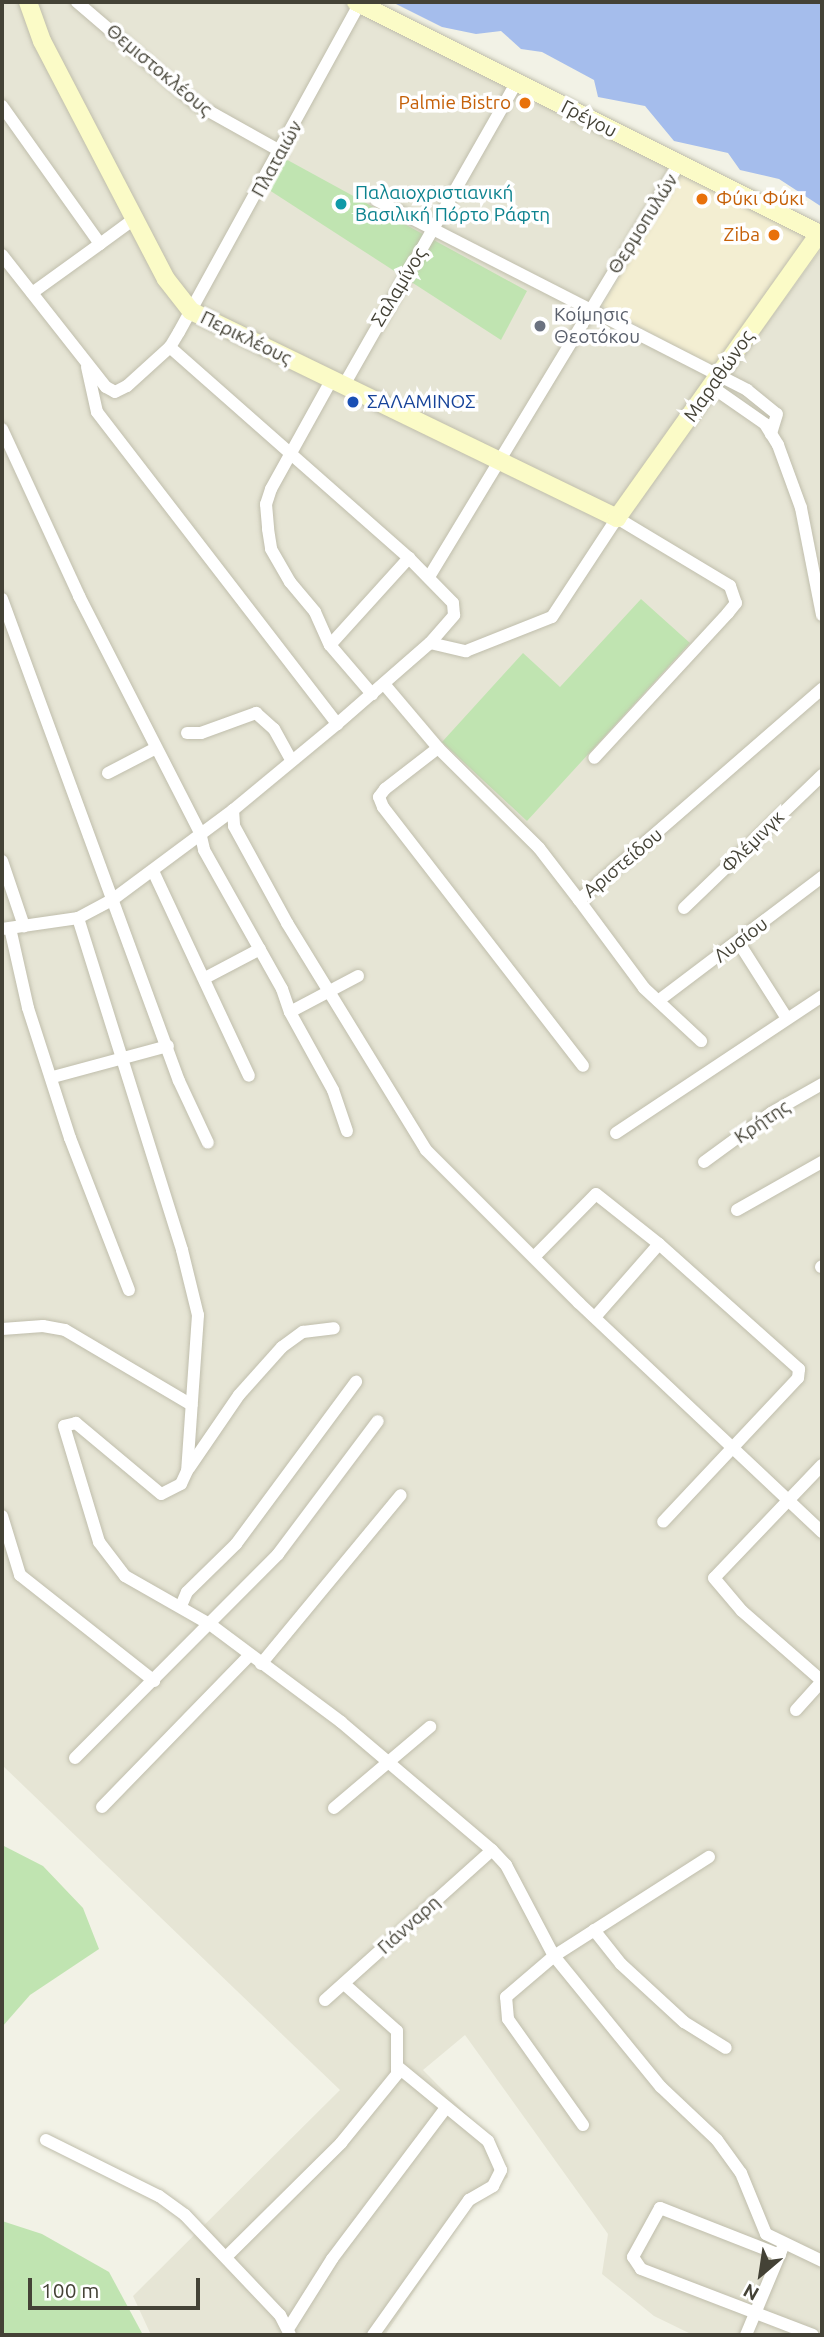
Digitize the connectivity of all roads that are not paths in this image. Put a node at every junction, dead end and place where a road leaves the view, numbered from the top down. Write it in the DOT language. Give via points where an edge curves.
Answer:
graph roads {
  1 [pos="28,2"];
  2 [pos="77,2"];
  3 [pos="358,3"];
  4 [pos="517,82"];
  5 [pos="2,106"];
  6 [pos="282,152"];
  7 [pos="679,166"];
  8 [pos="376,200"];
  9 [pos="134,219"];
  10 [pos="435,232"];
  11 [pos="821,234"];
  12 [pos="100,244"];
  13 [pos="2,255"];
  14 [pos="32,293"];
  15 [pos="590,310"];
  16 [pos="191,312"];
  17 [pos="170,347"];
  18 [pos="87,367"];
  19 [pos="715,381"];
  20 [pos="338,382"];
  21 [pos="2,429"];
  22 [pos="293,456"];
  23 [pos="499,463"];
  24 [pos="617,518"];
  25 [pos="409,558"];
  26 [pos="429,577"];
  27 [pos="2,599"];
  28 [pos="822,615"];
  29 [pos="430,643"];
  30 [pos="330,645"];
  31 [pos="384,684"];
  32 [pos="822,689"];
  33 [pos="372,694"];
  34 [pos="337,724"];
  35 [pos="187,733"];
  36 [pos="156,748"];
  37 [pos="438,748"];
  38 [pos="594,758"];
  39 [pos="291,760"];
  40 [pos="108,773"];
  41 [pos="822,775"];
  42 [pos="233,810"];
  43 [pos="200,832"];
  44 [pos="2,861"];
  45 [pos="153,871"];
  46 [pos="822,877"];
  47 [pos="112,900"];
  48 [pos="579,900"];
  49 [pos="684,908"];
  50 [pos="78,918"];
  51 [pos="24,926"];
  52 [pos="6,928"];
  53 [pos="739,943"];
  54 [pos="260,949"];
  55 [pos="358,976"];
  56 [pos="205,978"];
  57 [pos="326,991"];
  58 [pos="822,996"];
  59 [pos="658,1001"];
  60 [pos="290,1012"];
  61 [pos="786,1017"];
  62 [pos="701,1041"];
  63 [pos="168,1046"];
  64 [pos="121,1060"];
  65 [pos="583,1066"];
  66 [pos="249,1076"];
  67 [pos="53,1077"];
  68 [pos="822,1084"];
  69 [pos="347,1131"];
  70 [pos="616,1133"];
  71 [pos="208,1143"];
  72 [pos="704,1162"];
  73 [pos="822,1163"];
  74 [pos="737,1210"];
  75 [pos="659,1244"];
  76 [pos="534,1257"];
  77 [pos="129,1290"];
  78 [pos="595,1317"];
  79 [pos="334,1328"];
  80 [pos="2,1329"];
  81 [pos="356,1382"];
  82 [pos="192,1405"];
  83 [pos="378,1420"];
  84 [pos="733,1446"];
  85 [pos="822,1465"];
  86 [pos="187,1471"];
  87 [pos="401,1495"];
  88 [pos="790,1499"];
  89 [pos="2,1516"];
  90 [pos="663,1522"];
  91 [pos="822,1532"];
  92 [pos="181,1606"];
  93 [pos="211,1625"];
  94 [pos="250,1655"];
  95 [pos="261,1664"];
  96 [pos="154,1681"];
  97 [pos="821,1682"];
  98 [pos="796,1710"];
  99 [pos="430,1727"];
  100 [pos="75,1758"];
  101 [pos="387,1760"];
  102 [pos="102,1807"];
  103 [pos="334,1808"];
  104 [pos="492,1850"];
  105 [pos="709,1857"];
  106 [pos="594,1930"];
  107 [pos="554,1956"];
  108 [pos="344,1984"];
  109 [pos="325,2000"];
  110 [pos="726,2048"];
  111 [pos="400,2068"];
  112 [pos="446,2109"];
  113 [pos="583,2125"];
  114 [pos="46,2140"];
  115 [pos="781,2251"];
  116 [pos="228,2256"];
  117 [pos="822,2261"];
  118 [pos="755,2312"];
  119 [pos="289,2332"];
  120 [pos="373,2335"];
  121 [pos="746,2335"];
  122 [pos="813,2335"];
  1 -- 9 [label="main road, Περικλέους" via="42,41"];
  2 -- 6 [label="street, Θεμιστοκλέους" via="196,104"];
  3 -- 4 [label="main road, Γρέγου"];
  3 -- 6 [label="street, Πλαταιών"];
  4 -- 7 [label="main road, Γρέγου"];
  4 -- 10 [label="street, Σαλαμίνος"];
  5 -- 12 [label="street"];
  6 -- 16 [label="street, Πλαταιών"];
  7 -- 11 [label="main road, Γρέγου"];
  7 -- 15 [label="street, Θερμοπυλών"];
  8 -- 10 [label="street"];
  9 -- 12 [label="street"];
  9 -- 16 [label="main road, Περικλέους" via="166,279"];
  10 -- 15 [label="street"];
  10 -- 20 [label="street, Σαλαμίνος"];
  11 -- 19 [label="main road, Μαραθώνος"];
  12 -- 14 [label="street"];
  13 -- 14 [label="street"];
  14 -- 18 [label="street"];
  15 -- 19 [label="street"];
  15 -- 23 [label="street, Θερμοπυλών"];
  16 -- 17 [label="street, Πλαταιών"];
  16 -- 20 [label="main road, Περικλέους"];
  17 -- 18 [label="street, Πλαταιών" via="115,392"];
  17 -- 22 [label="street"];
  18 -- 34 [label="street" via="97,412"];
  19 -- 24 [label="main road, Μαραθώνος"];
  19 -- 28 [label="street" via="771,434 801,508"];
  20 -- 22 [label="street, Σαλαμίνος"];
  20 -- 23 [label="main road, Περικλέους"];
  21 -- 36 [label="street"];
  22 -- 25 [label="street"];
  22 -- 30 [label="street, Σαλαμίνος" via="265,504 271,549 315,612"];
  23 -- 24 [label="main road, Περικλέους"];
  23 -- 26 [label="street, Θερμοπυλών"];
  24 -- 29 [label="street" via="552,618 466,651"];
  24 -- 38 [label="street" via="730,586 736,603"];
  25 -- 26 [label="street"];
  25 -- 30 [label="street"];
  26 -- 29 [label="street" via="453,603 454,615"];
  27 -- 47 [label="street"];
  29 -- 31 [label="street"];
  30 -- 33 [label="street, Σαλαμίνος"];
  31 -- 33 [label="street"];
  31 -- 37 [label="street, Αριστείδου"];
  32 -- 48 [label="street, Αριστείδου"];
  33 -- 34 [label="street"];
  34 -- 39 [label="street"];
  35 -- 39 [label="street" via="201,733 256,713 274,729"];
  36 -- 40 [label="street"];
  36 -- 43 [label="street"];
  37 -- 48 [label="street, Αριστείδου" via="539,848"];
  37 -- 65 [label="street" via="385,789 380,797 383,807"];
  39 -- 42 [label="street"];
  41 -- 49 [label="street, Φλέμινγκ"];
  42 -- 43 [label="street"];
  42 -- 57 [label="street" via="234,826"];
  43 -- 45 [label="street"];
  43 -- 54 [label="street" via="204,850"];
  44 -- 51 [label="street"];
  45 -- 47 [label="street"];
  45 -- 56 [label="street"];
  46 -- 53 [label="street, Λυσίου"];
  47 -- 50 [label="street"];
  47 -- 63 [label="street"];
  48 -- 59 [label="street" via="633,975"];
  50 -- 51 [label="street"];
  50 -- 64 [label="street"];
  51 -- 52 [label="street"];
  52 -- 67 [label="street"];
  53 -- 59 [label="street, Λυσίου"];
  53 -- 61 [label="street"];
  54 -- 56 [label="street"];
  54 -- 60 [label="street"];
  55 -- 57 [label="street"];
  56 -- 66 [label="street"];
  57 -- 60 [label="street"];
  57 -- 76 [label="street" via="426,1150"];
  58 -- 61 [label="street"];
  59 -- 62 [label="street"];
  60 -- 69 [label="street" via="333,1090"];
  61 -- 70 [label="street"];
  63 -- 64 [label="street"];
  63 -- 71 [label="street"];
  64 -- 67 [label="street"];
  64 -- 82 [label="street" via="183,1250 198,1315"];
  67 -- 77 [label="street" via="78,1161"];
  68 -- 72 [label="street, Κρήτης" via="771,1113"];
  73 -- 74 [label="street"];
  75 -- 76 [label="street" via="596,1194"];
  75 -- 78 [label="street"];
  75 -- 84 [label="street" via="799,1370 799,1378"];
  76 -- 78 [label="street"];
  78 -- 84 [label="street"];
  79 -- 86 [label="street" via="303,1332 269,1360"];
  80 -- 82 [label="street" via="65,1329"];
  81 -- 92 [label="street" via="236,1544 187,1592"];
  82 -- 86 [label="street"];
  83 -- 93 [label="street" via="278,1554"];
  84 -- 88 [label="street"];
  84 -- 90 [label="street"];
  85 -- 88 [label="street"];
  86 -- 92 [label="street" via="181,1484 160,1494 76,1423 64,1426 99,1542 110,1560 145,1592"];
  87 -- 95 [label="street"];
  88 -- 91 [label="street"];
  88 -- 97 [label="street" via="714,1578"];
  89 -- 96 [label="street" via="20,1575"];
  92 -- 93 [label="street"];
  93 -- 94 [label="street"];
  93 -- 96 [label="street"];
  94 -- 95 [label="street"];
  94 -- 102 [label="street"];
  95 -- 101 [label="street"];
  96 -- 100 [label="street"];
  97 -- 98 [label="street"];
  99 -- 101 [label="street"];
  101 -- 103 [label="street"];
  101 -- 104 [label="street"];
  104 -- 107 [label="street" via="506,1866"];
  104 -- 108 [label="street, Γιάνναρη"];
  105 -- 106 [label="street"];
  106 -- 107 [label="street"];
  106 -- 110 [label="street" via="621,1964 684,2022"];
  107 -- 113 [label="street" via="506,1997 504,2007"];
  107 -- 115 [label="street" via="661,2087 717,2140 741,2173 766,2234"];
  108 -- 109 [label="street, Γιάνναρη"];
  108 -- 111 [label="street" via="397,2031"];
  111 -- 112 [label="street" via="439,2098"];
  111 -- 116 [label="street" via="341,2143"];
  112 -- 119 [label="street" via="332,2259"];
  112 -- 120 [label="street" via="488,2141 497,2156 500,2179 469,2200"];
  114 -- 116 [label="street" via="159,2196"];
  115 -- 117 [label="street"];
  115 -- 118 [label="street"];
  115 -- 118 [label="street" via="660,2208 633,2258 641,2269"];
  116 -- 119 [label="street"];
  118 -- 121 [label="street"];
  118 -- 122 [label="street"];
}
